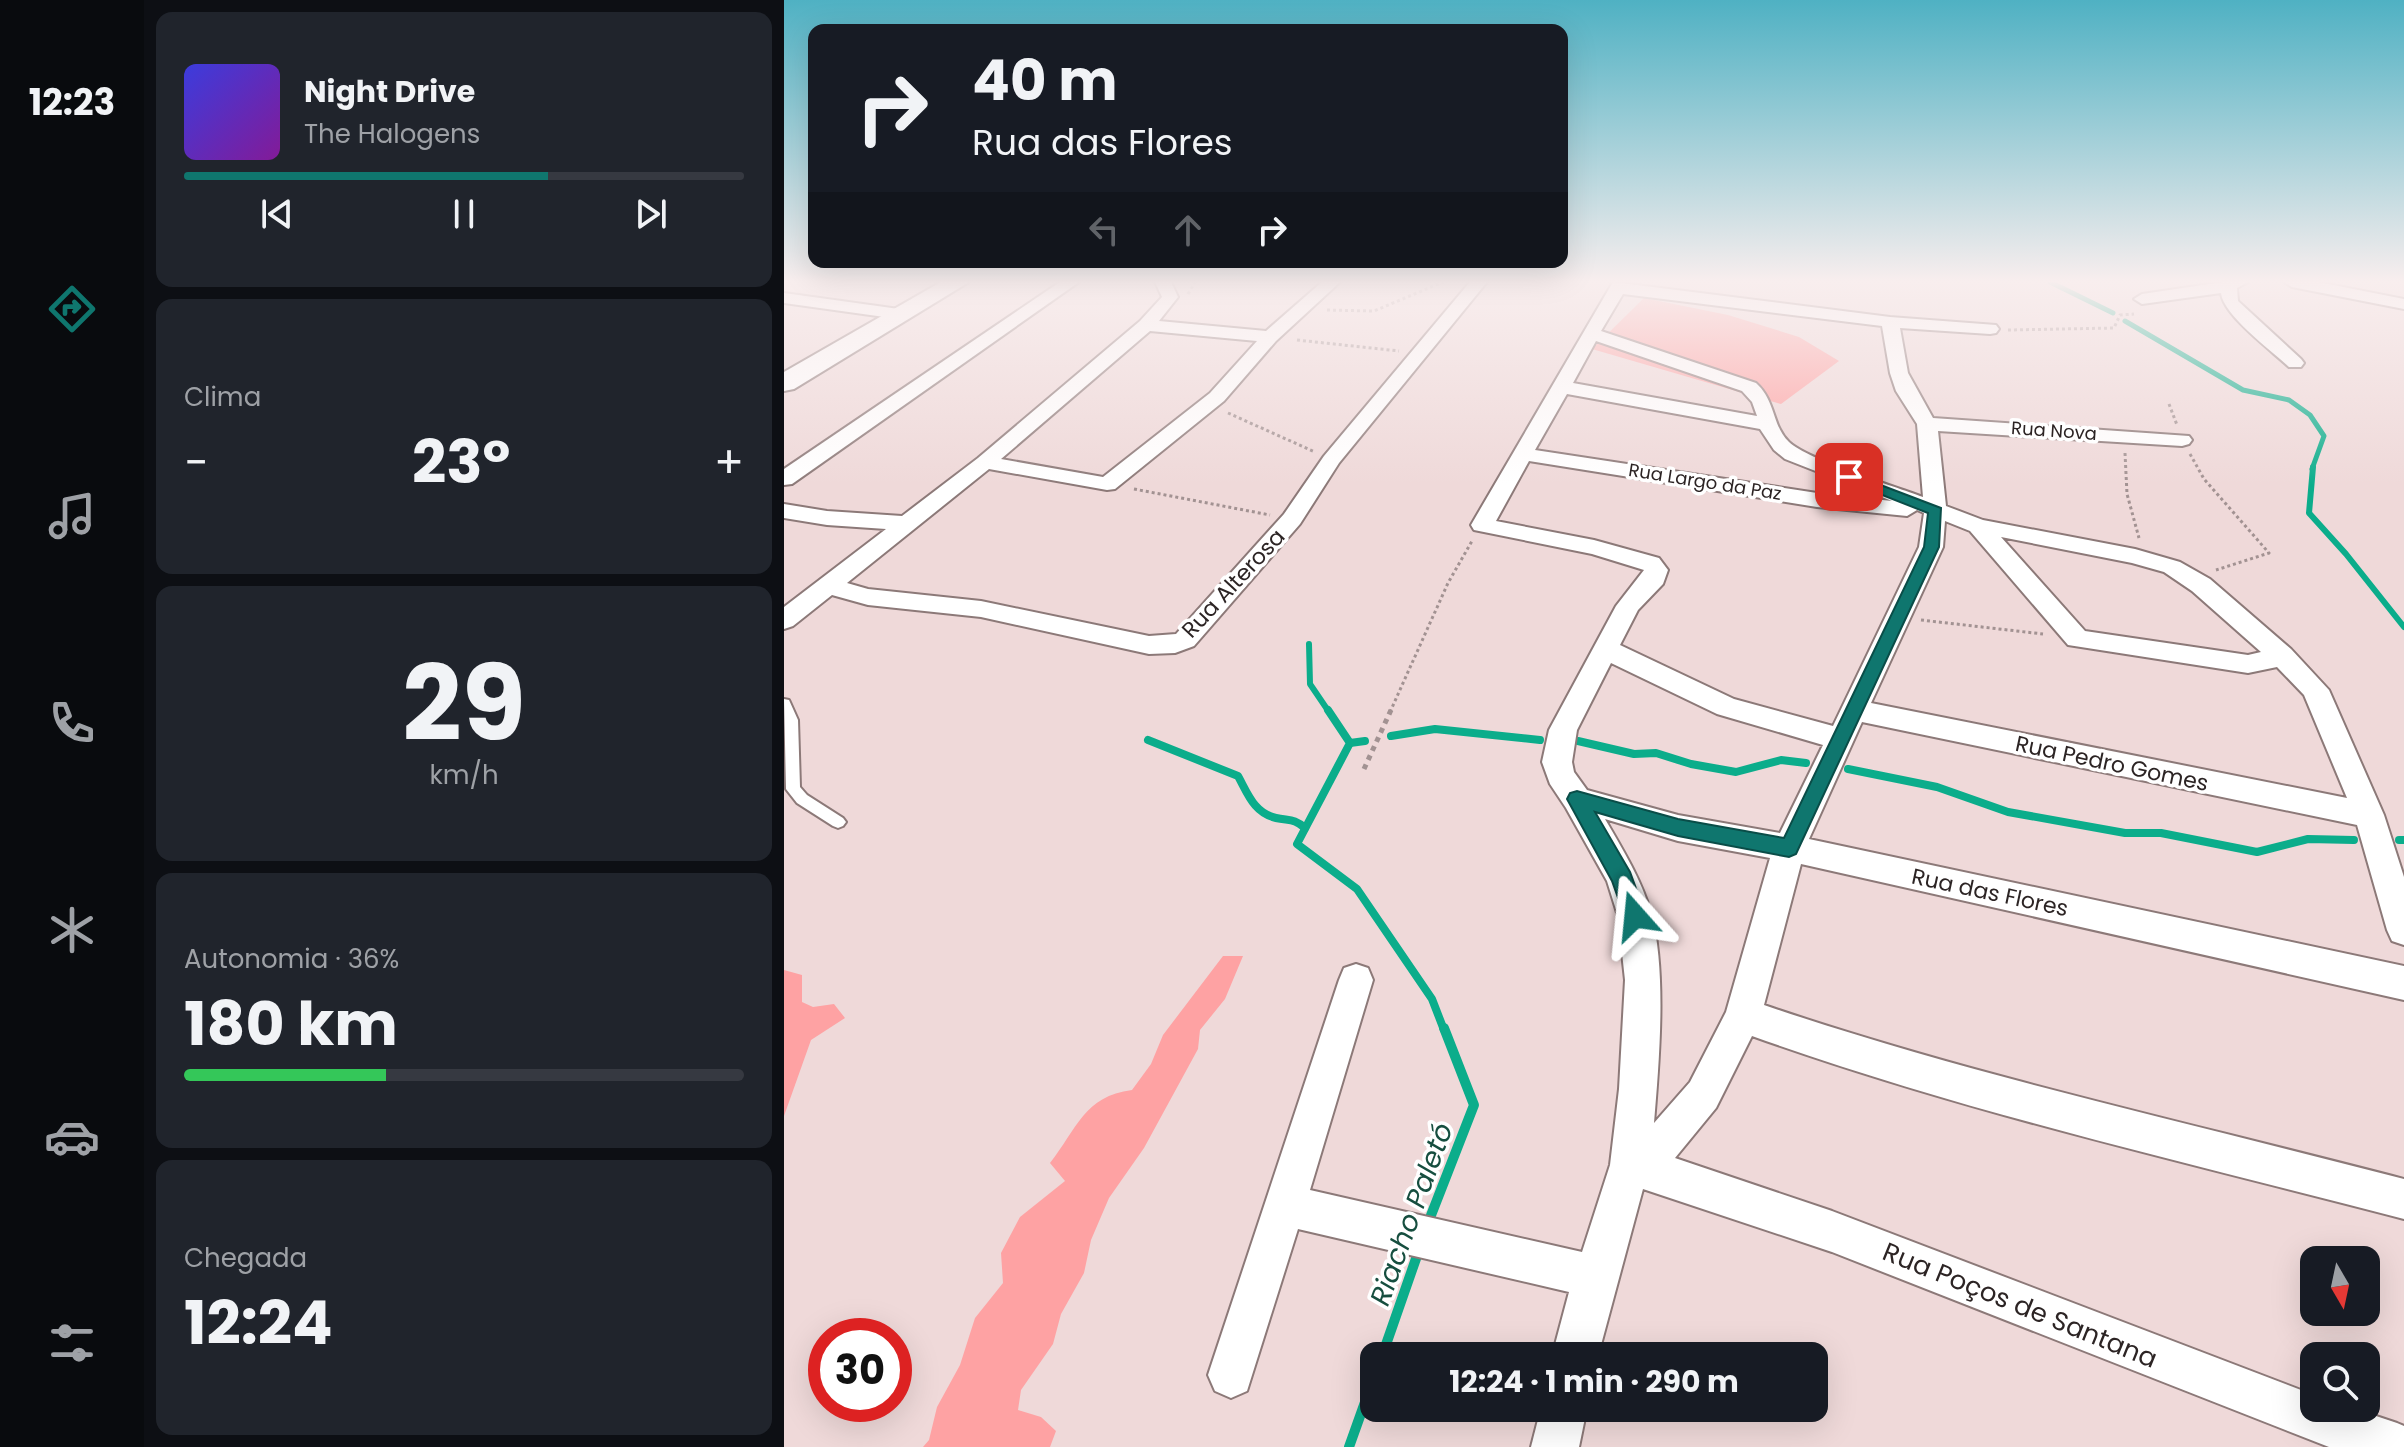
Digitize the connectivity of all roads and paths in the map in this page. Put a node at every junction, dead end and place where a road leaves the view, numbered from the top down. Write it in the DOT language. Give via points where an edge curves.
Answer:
graph roads {
  1 [pos="840,350"];
  2 [pos="973,350"];
  3 [pos="1117,350"];
  4 [pos="1259,350"];
  5 [pos="1387,350"];
  6 [pos="1423,350"];
  7 [pos="1583,350"];
  8 [pos="1638,350"];
  9 [pos="1895,350"];
  10 [pos="2280,350"];
  11 [pos="1420,353"];
  12 [pos="2295,363"];
  13 [pos="784,383"];
  14 [pos="1562,387"];
  15 [pos="1208,405"];
  16 [pos="1767,424"];
  17 [pos="1927,424"];
  18 [pos="2121,435"];
  19 [pos="2182,440"];
  20 [pos="1522,454"];
  21 [pos="1331,460"];
  22 [pos="985,462"];
  23 [pos="784,479"];
  24 [pos="1107,484"];
  25 [pos="784,511"];
  26 [pos="1935,511"];
  27 [pos="1292,519"];
  28 [pos="904,523"];
  29 [pos="1482,525"];
  30 [pos="1978,526"];
  31 [pos="2144,558"];
  32 [pos="2191,578"];
  33 [pos="829,586"];
  34 [pos="1898,617"];
  35 [pos="784,620"];
  36 [pos="2077,639"];
  37 [pos="1606,649"];
  38 [pos="2282,656"];
  39 [pos="784,704"];
  40 [pos="1854,710"];
  41 [pos="1841,739"];
  42 [pos="1364,769"];
  43 [pos="1577,799"];
  44 [pos="2369,815"];
  45 [pos="838,822"];
  46 [pos="1789,848"];
  47 [pos="2404,930"];
  48 [pos="1356,980"];
  49 [pos="2404,983"];
  50 [pos="1743,1015"];
  51 [pos="1635,1166"];
  52 [pos="2404,1199"];
  53 [pos="1285,1205"];
  54 [pos="1595,1277"];
  55 [pos="1579,1342"];
  56 [pos="1231,1375"];
  57 [pos="1561,1422"];
  58 [pos="1555,1447"];
  59 [pos="2397,1447"];
  1 -- 13 [label="street"];
  2 -- 23 [label="street"];
  3 -- 22 [label="street"];
  4 -- 15 [label="street"];
  5 -- 11 [label="path"];
  6 -- 11 [label="street, Rua Alterosa"];
  7 -- 14 [label="street"];
  8 -- 16 [label="street" via="1749,387 1763,400"];
  9 -- 17 [label="street" via="1906,391"];
  10 -- 12 [label="street"];
  11 -- 21 [label="street, Rua Alterosa"];
  14 -- 16 [label="street"];
  14 -- 20 [label="street"];
  15 -- 21 [label="path"];
  15 -- 24 [label="street"];
  16 -- 26 [label="street" via="1774,440 1792,455"];
  17 -- 18 [label="street, Rua Nova"];
  17 -- 26 [label="street"];
  18 -- 19 [label="street, Rua Nova"];
  18 -- 31 [label="path" via="2127,494"];
  19 -- 32 [label="path" via="2204,479 2269,553"];
  20 -- 26 [label="street, Rua Largo da Paz" via="1851,505"];
  20 -- 29 [label="street"];
  21 -- 27 [label="street, Rua Alterosa"];
  22 -- 24 [label="street"];
  22 -- 28 [label="street"];
  24 -- 27 [label="path"];
  25 -- 28 [label="street"];
  26 -- 30 [label="street"];
  26 -- 34 [label="street" via="1931,547"];
  27 -- 33 [label="street, Rua Alterosa" via="1185,640 1163,646 981,609 868,597"];
  28 -- 33 [label="street"];
  29 -- 37 [label="street" via="1594,547 1655,566 1656,575 1628,606"];
  29 -- 42 [label="path" via="1448,583"];
  30 -- 31 [label="street"];
  30 -- 36 [label="street"];
  31 -- 32 [label="street"];
  32 -- 38 [label="street"];
  33 -- 35 [label="street"];
  34 -- 36 [label="path"];
  34 -- 40 [label="street"];
  36 -- 38 [label="street" via="2248,664"];
  37 -- 41 [label="street" via="1727,707"];
  37 -- 43 [label="street" via="1558,747 1560,776"];
  38 -- 44 [label="street" via="2315,690"];
  39 -- 45 [label="lane" via="791,720 793,789"];
  40 -- 41 [label="street"];
  40 -- 44 [label="street, Rua Pedro Gomes"];
  41 -- 46 [label="street"];
  43 -- 46 [label="street, Rua das Flores" via="1678,828"];
  43 -- 51 [label="street" via="1622,878 1635,916 1642,980"];
  44 -- 47 [label="street"];
  46 -- 49 [label="street, Rua das Flores"];
  46 -- 50 [label="street"];
  48 -- 53 [label="street"];
  50 -- 51 [label="street" via="1703,1095"];
  50 -- 52 [label="street" via="1969,1085"];
  51 -- 54 [label="street"];
  51 -- 59 [label="street, Rua Poços de Santana" via="1835,1232 2207,1379"];
  53 -- 54 [label="street"];
  53 -- 56 [label="street"];
  54 -- 55 [label="street"];
  57 -- 58 [label="street"];
}
